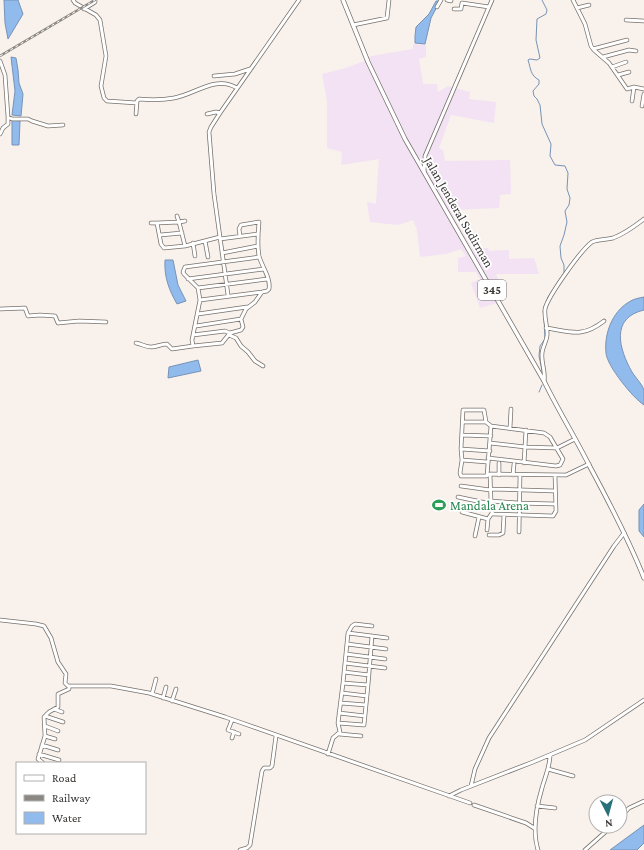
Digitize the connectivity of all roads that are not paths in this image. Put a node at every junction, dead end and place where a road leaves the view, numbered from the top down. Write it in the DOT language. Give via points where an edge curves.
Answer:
graph roads {
  1 [pos="73,0"];
  2 [pos="95,0"];
  3 [pos="299,0"];
  4 [pos="343,0"];
  5 [pos="389,0"];
  6 [pos="441,0"];
  7 [pos="447,0"];
  8 [pos="451,0"];
  9 [pos="492,0"];
  10 [pos="573,0"];
  11 [pos="589,4"];
  12 [pos="489,7"];
  13 [pos="438,8"];
  14 [pos="577,8"];
  15 [pos="84,9"];
  16 [pos="454,9"];
  17 [pos="626,20"];
  18 [pos="644,21"];
  19 [pos="353,26"];
  20 [pos="627,40"];
  21 [pos="593,49"];
  22 [pos="636,52"];
  23 [pos="603,57"];
  24 [pos="0,61"];
  25 [pos="626,62"];
  26 [pos="612,67"];
  27 [pos="250,69"];
  28 [pos="629,72"];
  29 [pos="618,75"];
  30 [pos="214,76"];
  31 [pos="634,87"];
  32 [pos="237,88"];
  33 [pos="627,89"];
  34 [pos="644,89"];
  35 [pos="626,94"];
  36 [pos="644,94"];
  37 [pos="632,101"];
  38 [pos="137,103"];
  39 [pos="642,106"];
  40 [pos="220,113"];
  41 [pos="136,114"];
  42 [pos="207,114"];
  43 [pos="8,117"];
  44 [pos="63,125"];
  45 [pos="0,134"];
  46 [pos="426,156"];
  47 [pos="417,159"];
  48 [pos="424,172"];
  49 [pos="177,216"];
  50 [pos="644,219"];
  51 [pos="185,221"];
  52 [pos="179,222"];
  53 [pos="151,223"];
  54 [pos="157,223"];
  55 [pos="182,234"];
  56 [pos="258,234"];
  57 [pos="160,235"];
  58 [pos="240,236"];
  59 [pos="220,238"];
  60 [pos="205,241"];
  61 [pos="193,243"];
  62 [pos="185,246"];
  63 [pos="258,246"];
  64 [pos="222,252"];
  65 [pos="196,256"];
  66 [pos="208,257"];
  67 [pos="259,257"];
  68 [pos="224,262"];
  69 [pos="264,269"];
  70 [pos="225,274"];
  71 [pos="188,279"];
  72 [pos="267,279"];
  73 [pos="227,285"];
  74 [pos="198,288"];
  75 [pos="262,292"];
  76 [pos="228,295"];
  77 [pos="200,300"];
  78 [pos="247,307"];
  79 [pos="0,309"];
  80 [pos="198,314"];
  81 [pos="241,319"];
  82 [pos="604,321"];
  83 [pos="106,322"];
  84 [pos="196,326"];
  85 [pos="546,328"];
  86 [pos="230,334"];
  87 [pos="193,335"];
  88 [pos="136,344"];
  89 [pos="193,346"];
  90 [pos="263,366"];
  91 [pos="544,381"];
  92 [pos="511,409"];
  93 [pos="463,422"];
  94 [pos="486,422"];
  95 [pos="491,426"];
  96 [pos="510,428"];
  97 [pos="526,430"];
  98 [pos="462,435"];
  99 [pos="491,436"];
  100 [pos="575,439"];
  101 [pos="490,443"];
  102 [pos="525,447"];
  103 [pos="557,448"];
  104 [pos="461,449"];
  105 [pos="490,450"];
  106 [pos="488,458"];
  107 [pos="462,460"];
  108 [pos="487,462"];
  109 [pos="524,462"];
  110 [pos="499,463"];
  111 [pos="514,464"];
  112 [pos="589,464"];
  113 [pos="498,474"];
  114 [pos="513,475"];
  115 [pos="520,475"];
  116 [pos="555,475"];
  117 [pos="461,486"];
  118 [pos="490,490"];
  119 [pos="520,491"];
  120 [pos="555,492"];
  121 [pos="458,497"];
  122 [pos="491,502"];
  123 [pos="520,503"];
  124 [pos="555,504"];
  125 [pos="462,512"];
  126 [pos="492,513"];
  127 [pos="504,515"];
  128 [pos="520,516"];
  129 [pos="479,517"];
  130 [pos="488,519"];
  131 [pos="487,530"];
  132 [pos="519,532"];
  133 [pos="624,533"];
  134 [pos="489,535"];
  135 [pos="475,536"];
  136 [pos="644,578"];
  137 [pos="0,620"];
  138 [pos="372,626"];
  139 [pos="348,633"];
  140 [pos="372,636"];
  141 [pos="387,638"];
  142 [pos="347,644"];
  143 [pos="371,647"];
  144 [pos="386,648"];
  145 [pos="346,654"];
  146 [pos="370,657"];
  147 [pos="385,659"];
  148 [pos="345,663"];
  149 [pos="370,666"];
  150 [pos="385,668"];
  151 [pos="344,672"];
  152 [pos="369,675"];
  153 [pos="156,679"];
  154 [pos="343,683"];
  155 [pos="69,686"];
  156 [pos="368,686"];
  157 [pos="166,687"];
  158 [pos="176,689"];
  159 [pos="342,693"];
  160 [pos="152,694"];
  161 [pos="367,696"];
  162 [pos="163,698"];
  163 [pos="644,700"];
  164 [pos="172,701"];
  165 [pos="341,703"];
  166 [pos="366,705"];
  167 [pos="54,709"];
  168 [pos="62,712"];
  169 [pos="339,713"];
  170 [pos="45,716"];
  171 [pos="365,716"];
  172 [pos="232,720"];
  173 [pos="63,722"];
  174 [pos="338,723"];
  175 [pos="45,726"];
  176 [pos="58,730"];
  177 [pos="234,732"];
  178 [pos="239,734"];
  179 [pos="339,734"];
  180 [pos="45,736"];
  181 [pos="276,736"];
  182 [pos="361,736"];
  183 [pos="232,738"];
  184 [pos="55,739"];
  185 [pos="42,745"];
  186 [pos="58,750"];
  187 [pos="39,754"];
  188 [pos="328,754"];
  189 [pos="550,755"];
  190 [pos="59,760"];
  191 [pos="42,762"];
  192 [pos="548,769"];
  193 [pos="572,776"];
  194 [pos="471,786"];
  195 [pos="449,796"];
  196 [pos="644,801"];
  197 [pos="470,803"];
  198 [pos="474,805"];
  199 [pos="537,806"];
  200 [pos="555,808"];
  201 [pos="628,809"];
  202 [pos="534,828"];
  203 [pos="603,834"];
  204 [pos="240,850"];
  205 [pos="538,850"];
  206 [pos="585,850"];
  1 -- 15 [label="street"];
  2 -- 15 [label="street"];
  3 -- 27 [label="street"];
  4 -- 19 [label="main road, Jalan Jenderal Sudirman / 345"];
  5 -- 19 [label="street" via="386,19"];
  6 -- 13 [label="street"];
  7 -- 8 [label="street"];
  9 -- 12 [label="street"];
  10 -- 14 [label="street"];
  11 -- 14 [label="street"];
  12 -- 16 [label="street" via="462,3 461,9"];
  12 -- 46 [label="street"];
  14 -- 21 [label="street"];
  15 -- 38 [label="street" via="100,20 106,56 101,84 104,98 106,101"];
  17 -- 18 [label="street"];
  19 -- 47 [label="main road, Jalan Jenderal Sudirman / 345" via="393,115"];
  20 -- 21 [label="street"];
  21 -- 23 [label="street"];
  22 -- 23 [label="street" via="629,50"];
  23 -- 26 [label="street"];
  24 -- 43 [label="street" via="6,75"];
  25 -- 26 [label="street"];
  26 -- 29 [label="street"];
  27 -- 30 [label="street" via="235,74"];
  27 -- 32 [label="street"];
  28 -- 29 [label="street"];
  29 -- 33 [label="street"];
  31 -- 33 [label="street"];
  31 -- 34 [label="street"];
  31 -- 37 [label="street"];
  32 -- 38 [label="street" via="231,85 210,84 180,96 154,100 139,99"];
  32 -- 40 [label="street"];
  33 -- 35 [label="street"];
  36 -- 39 [label="street"];
  38 -- 41 [label="street"];
  40 -- 42 [label="street"];
  40 -- 59 [label="street" via="209,132 213,190"];
  43 -- 44 [label="street" via="28,118 48,126"];
  43 -- 45 [label="street" via="8,124"];
  46 -- 47 [label="street"];
  46 -- 48 [label="street"];
  47 -- 48 [label="main road, Jalan Jenderal Sudirman / 345"];
  48 -- 91 [label="main road, Jalan Jenderal Sudirman / 345"];
  49 -- 52 [label="street"];
  50 -- 85 [label="street" via="614,237 594,241 580,254 549,298 545,314"];
  51 -- 52 [label="street"];
  52 -- 54 [label="street"];
  52 -- 55 [label="street"];
  53 -- 54 [label="street"];
  54 -- 57 [label="street"];
  55 -- 57 [label="street"];
  55 -- 62 [label="street"];
  56 -- 58 [label="street"];
  56 -- 58 [label="street" via="259,222 241,225"];
  56 -- 63 [label="street"];
  57 -- 62 [label="street" via="164,248"];
  58 -- 59 [label="street"];
  59 -- 60 [label="street"];
  59 -- 64 [label="street"];
  60 -- 61 [label="street"];
  60 -- 66 [label="street"];
  61 -- 62 [label="street"];
  61 -- 65 [label="street"];
  63 -- 64 [label="street"];
  63 -- 67 [label="street"];
  64 -- 68 [label="street"];
  67 -- 68 [label="street"];
  67 -- 69 [label="street"];
  68 -- 70 [label="street"];
  68 -- 71 [label="street" via="185,267 183,272"];
  69 -- 70 [label="street"];
  69 -- 72 [label="street"];
  70 -- 71 [label="street"];
  70 -- 73 [label="street"];
  71 -- 74 [label="street"];
  72 -- 73 [label="street"];
  72 -- 75 [label="street" via="269,289"];
  73 -- 74 [label="street"];
  73 -- 76 [label="street"];
  74 -- 77 [label="street"];
  75 -- 76 [label="street"];
  75 -- 78 [label="street" via="255,302"];
  76 -- 77 [label="street"];
  77 -- 80 [label="street"];
  78 -- 80 [label="street"];
  78 -- 81 [label="street"];
  79 -- 83 [label="street" via="25,308 28,316 54,316 58,323"];
  80 -- 84 [label="street"];
  81 -- 84 [label="street"];
  81 -- 86 [label="street" via="243,328"];
  82 -- 85 [label="street" via="581,333"];
  84 -- 87 [label="street"];
  85 -- 91 [label="street" via="547,336 542,351"];
  86 -- 87 [label="street" via="225,331"];
  86 -- 89 [label="street" via="222,343"];
  86 -- 90 [label="street"];
  87 -- 89 [label="street"];
  88 -- 89 [label="street" via="153,347 167,344 172,349"];
  91 -- 100 [label="main road, Jalan Jenderal Sudirman / 345"];
  92 -- 96 [label="street"];
  93 -- 94 [label="street"];
  93 -- 94 [label="street" via="465,409 484,410"];
  93 -- 98 [label="street"];
  94 -- 95 [label="street"];
  95 -- 96 [label="street"];
  95 -- 99 [label="street"];
  96 -- 97 [label="street"];
  97 -- 102 [label="street"];
  97 -- 103 [label="street" via="544,432"];
  98 -- 99 [label="street"];
  98 -- 104 [label="street"];
  99 -- 101 [label="street"];
  100 -- 103 [label="street"];
  100 -- 112 [label="main road, Jalan Jenderal Sudirman / 345"];
  101 -- 102 [label="street"];
  101 -- 105 [label="street"];
  102 -- 103 [label="street"];
  102 -- 109 [label="street"];
  103 -- 109 [label="street" via="563,459 558,465"];
  104 -- 105 [label="street"];
  104 -- 107 [label="street"];
  105 -- 106 [label="street"];
  106 -- 108 [label="street"];
  106 -- 109 [label="street"];
  107 -- 108 [label="street"];
  107 -- 108 [label="street" via="461,476 486,476"];
  110 -- 113 [label="street"];
  111 -- 114 [label="street"];
  112 -- 116 [label="street" via="569,474"];
  112 -- 133 [label="main road, Jalan Jenderal Sudirman / 345"];
  113 -- 114 [label="street"];
  113 -- 118 [label="street" via="489,475"];
  114 -- 115 [label="street"];
  115 -- 116 [label="street"];
  115 -- 119 [label="street"];
  116 -- 120 [label="street"];
  117 -- 118 [label="street"];
  118 -- 119 [label="street"];
  118 -- 122 [label="street"];
  119 -- 120 [label="street"];
  119 -- 123 [label="street"];
  120 -- 124 [label="street"];
  121 -- 122 [label="street"];
  122 -- 123 [label="street"];
  122 -- 126 [label="street"];
  123 -- 124 [label="street"];
  123 -- 128 [label="street"];
  124 -- 128 [label="street" via="553,516"];
  125 -- 129 [label="street"];
  126 -- 127 [label="street"];
  126 -- 130 [label="street"];
  127 -- 128 [label="street"];
  127 -- 134 [label="street" via="503,533"];
  128 -- 132 [label="street"];
  129 -- 130 [label="street"];
  129 -- 135 [label="street"];
  130 -- 131 [label="street"];
  133 -- 136 [label="main road, Jalan Jenderal Sudirman / 345"];
  133 -- 194 [label="street" via="489,738 475,769"];
  137 -- 155 [label="street" via="44,626 51,638 58,662 66,674 65,684"];
  138 -- 139 [label="street" via="355,624"];
  139 -- 140 [label="street"];
  139 -- 142 [label="street"];
  140 -- 141 [label="street"];
  140 -- 143 [label="street"];
  142 -- 143 [label="street"];
  142 -- 145 [label="street"];
  143 -- 144 [label="street"];
  143 -- 146 [label="street"];
  145 -- 146 [label="street"];
  145 -- 148 [label="street"];
  146 -- 147 [label="street"];
  146 -- 149 [label="street"];
  148 -- 149 [label="street"];
  148 -- 151 [label="street"];
  149 -- 150 [label="street"];
  149 -- 152 [label="street"];
  151 -- 152 [label="street"];
  151 -- 154 [label="street"];
  152 -- 156 [label="street"];
  153 -- 160 [label="street"];
  154 -- 156 [label="street"];
  154 -- 159 [label="street"];
  155 -- 160 [label="street" via="111,686"];
  155 -- 167 [label="street" via="69,689 58,694 58,707"];
  156 -- 161 [label="street"];
  157 -- 162 [label="street"];
  158 -- 164 [label="street"];
  159 -- 161 [label="street"];
  159 -- 165 [label="street"];
  160 -- 162 [label="street"];
  161 -- 166 [label="street"];
  162 -- 164 [label="street"];
  163 -- 189 [label="street" via="585,740"];
  164 -- 172 [label="street"];
  165 -- 166 [label="street"];
  165 -- 169 [label="street"];
  166 -- 171 [label="street"];
  167 -- 168 [label="street"];
  167 -- 170 [label="street"];
  169 -- 171 [label="street"];
  169 -- 174 [label="street"];
  170 -- 173 [label="street"];
  170 -- 175 [label="street"];
  171 -- 174 [label="street" via="364,725"];
  172 -- 177 [label="street" via="228,730"];
  172 -- 181 [label="street"];
  174 -- 179 [label="street"];
  175 -- 176 [label="street"];
  175 -- 180 [label="street"];
  177 -- 178 [label="street"];
  177 -- 183 [label="street"];
  179 -- 182 [label="street"];
  179 -- 188 [label="street" via="333,738"];
  180 -- 184 [label="street"];
  180 -- 185 [label="street"];
  181 -- 188 [label="street"];
  181 -- 204 [label="street" via="272,766 262,771 250,845"];
  185 -- 186 [label="street"];
  185 -- 187 [label="street"];
  187 -- 190 [label="street"];
  187 -- 191 [label="street" via="38,759"];
  188 -- 195 [label="street"];
  189 -- 192 [label="street"];
  189 -- 194 [label="street"];
  192 -- 193 [label="street"];
  192 -- 199 [label="street"];
  194 -- 195 [label="street"];
  195 -- 197 [label="street"];
  196 -- 201 [label="street"];
  198 -- 202 [label="street"];
  199 -- 200 [label="street"];
  199 -- 202 [label="street"];
  202 -- 205 [label="street"];
  203 -- 206 [label="street"];
}
